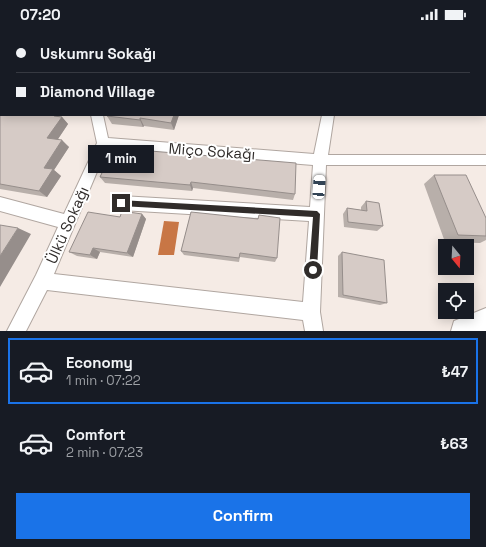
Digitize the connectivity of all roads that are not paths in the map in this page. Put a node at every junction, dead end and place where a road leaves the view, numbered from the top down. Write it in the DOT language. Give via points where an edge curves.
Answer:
graph roads {
  1 [pos="97,116"];
  2 [pos="328,116"];
  3 [pos="103,143"];
  4 [pos="320,160"];
  5 [pos="486,160"];
  6 [pos="121,203"];
  7 [pos="0,204"];
  8 [pos="317,214"];
  9 [pos="68,222"];
  10 [pos="42,281"];
  11 [pos="311,312"];
  12 [pos="486,322"];
  13 [pos="16,331"];
  14 [pos="314,331"];
  15 [pos="464,331"];
  1 -- 3 [label="street"];
  2 -- 4 [label="street"];
  3 -- 4 [label="street, Miço Sokağı"];
  3 -- 9 [label="street, Ülkü Sokağı"];
  4 -- 5 [label="street, Miço Sokağı"];
  4 -- 8 [label="street"];
  6 -- 8 [label="street"];
  7 -- 9 [label="street"];
  8 -- 11 [label="street"];
  9 -- 10 [label="street, Ülkü Sokağı"];
  10 -- 11 [label="street"];
  10 -- 13 [label="street, Ülkü Sokağı"];
  11 -- 14 [label="street"];
  12 -- 15 [label="main road"];
}
